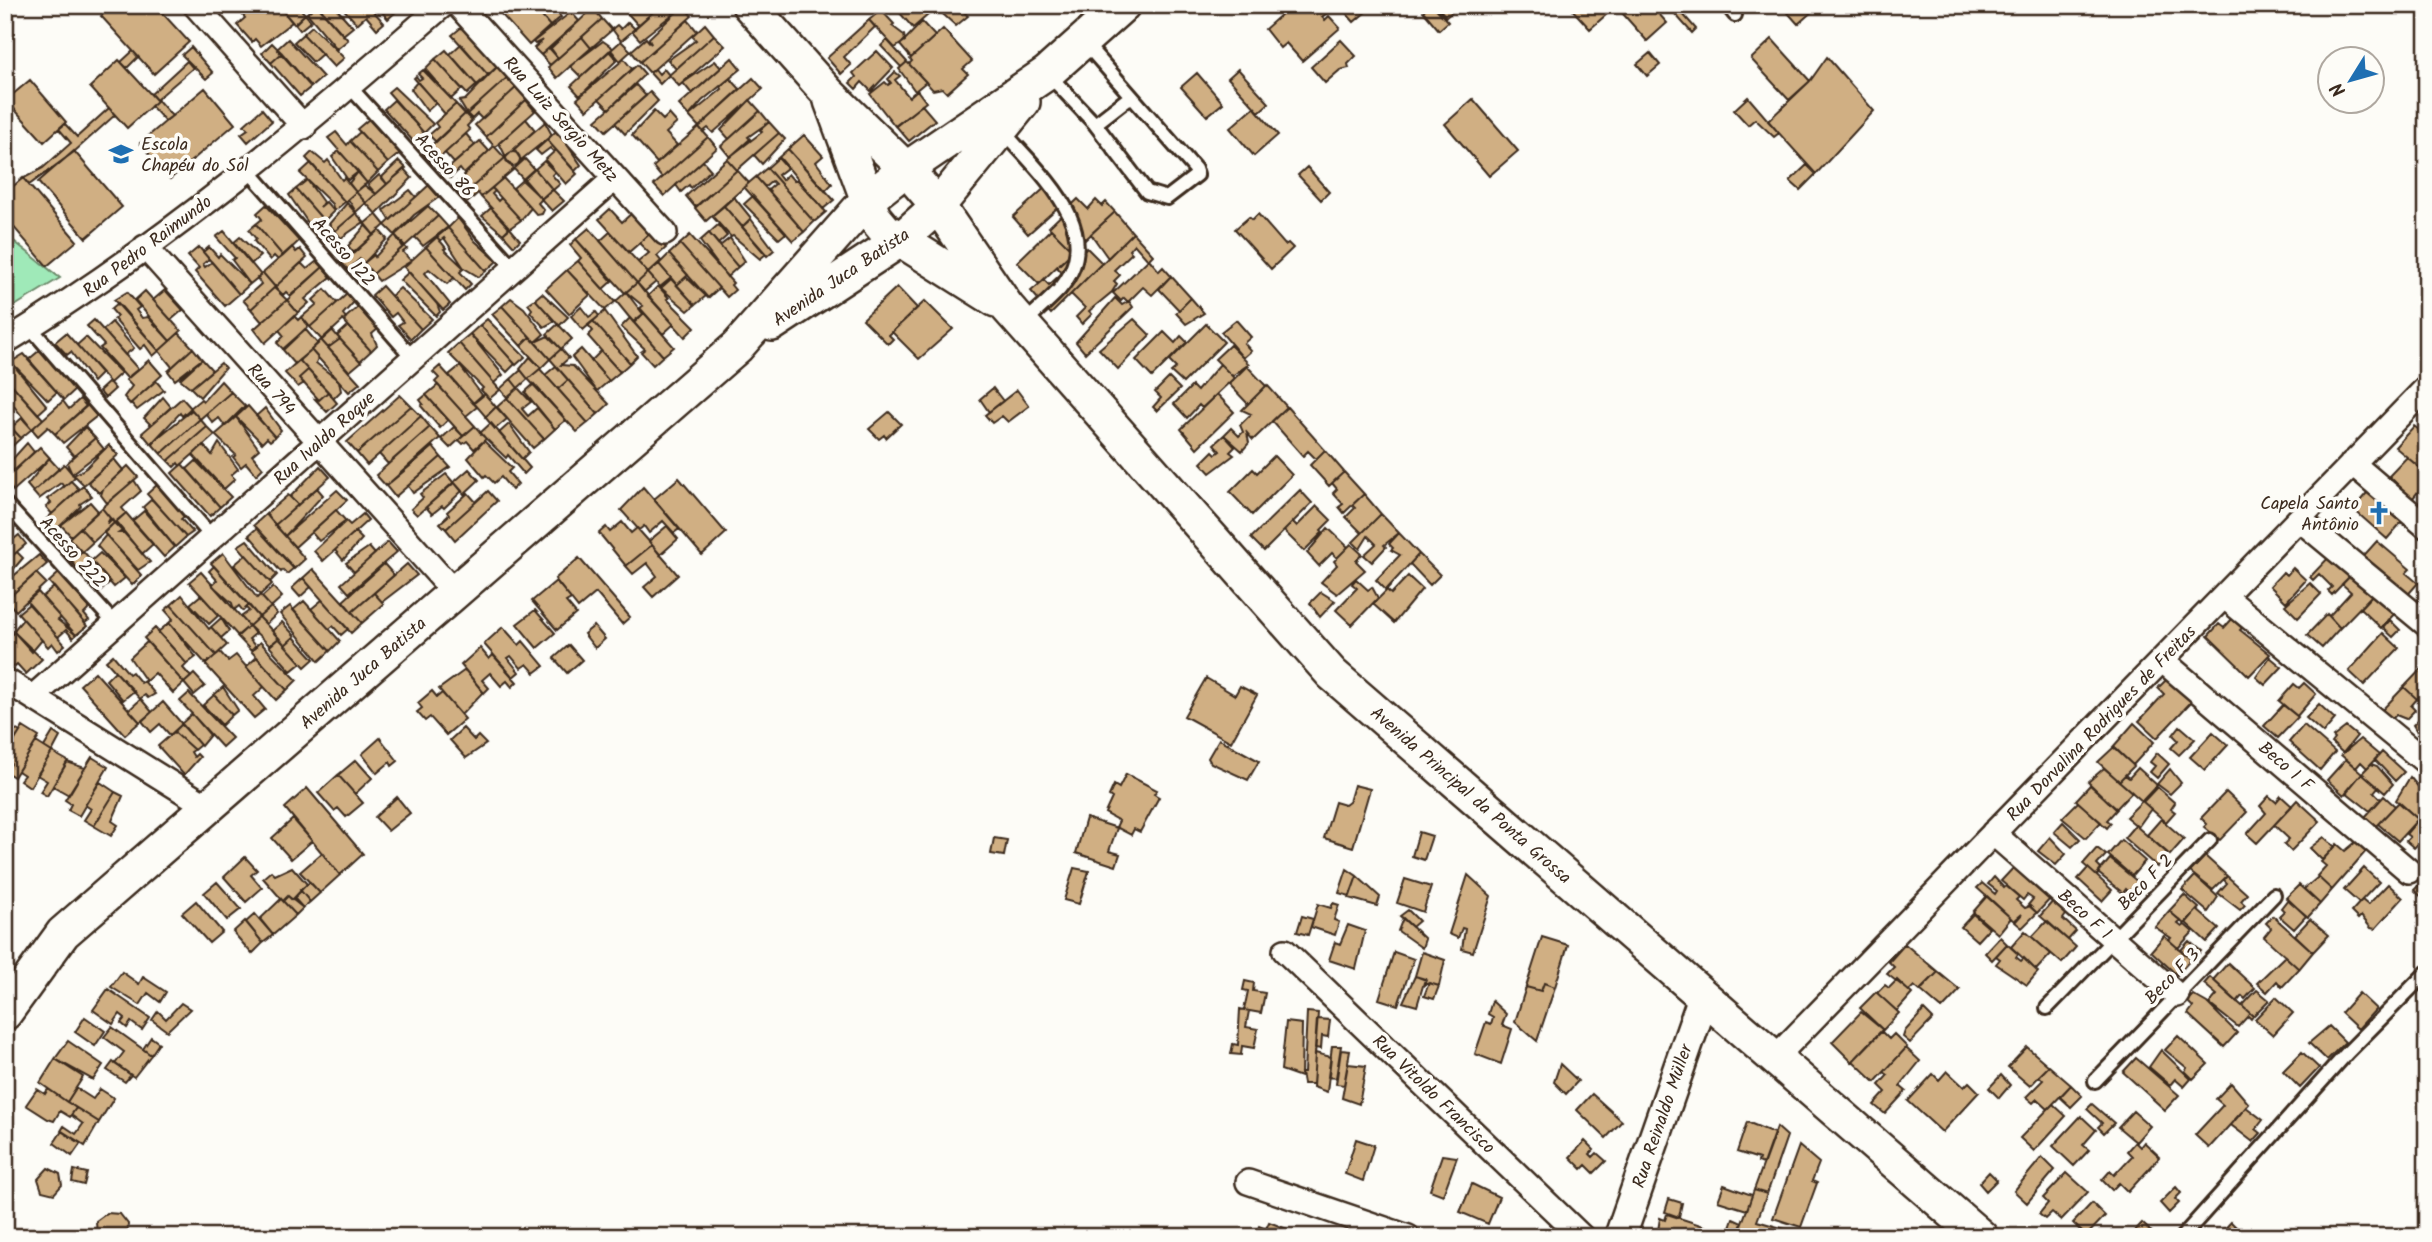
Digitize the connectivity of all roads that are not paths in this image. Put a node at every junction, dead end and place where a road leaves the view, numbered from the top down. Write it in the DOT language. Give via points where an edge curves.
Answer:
graph roads {
  1 [pos="443,5"];
  2 [pos="458,5"];
  3 [pos="749,5"];
  4 [pos="1123,5"];
  5 [pos="206,9"];
  6 [pos="1083,41"];
  7 [pos="1047,73"];
  8 [pos="350,87"];
  9 [pos="827,92"];
  10 [pos="1131,96"];
  11 [pos="1094,124"];
  12 [pos="304,127"];
  13 [pos="1001,129"];
  14 [pos="906,169"];
  15 [pos="248,170"];
  16 [pos="615,178"];
  17 [pos="867,200"];
  18 [pos="938,206"];
  19 [pos="665,233"];
  20 [pos="900,240"];
  21 [pos="145,247"];
  22 [pos="514,268"];
  23 [pos="1015,315"];
  24 [pos="30,327"];
  25 [pos="5,342"];
  26 [pos="737,347"];
  27 [pos="414,358"];
  28 [pos="2427,387"];
  29 [pos="319,442"];
  30 [pos="2352,463"];
  31 [pos="5,503"];
  32 [pos="2299,519"];
  33 [pos="2427,527"];
  34 [pos="212,537"];
  35 [pos="455,593"];
  36 [pos="2225,597"];
  37 [pos="115,624"];
  38 [pos="2427,625"];
  39 [pos="2163,661"];
  40 [pos="5,680"];
  41 [pos="33,697"];
  42 [pos="2427,764"];
  43 [pos="210,808"];
  44 [pos="1993,833"];
  45 [pos="2210,840"];
  46 [pos="2409,871"];
  47 [pos="2274,895"];
  48 [pos="2114,940"];
  49 [pos="1285,951"];
  50 [pos="2427,972"];
  51 [pos="2177,995"];
  52 [pos="1704,996"];
  53 [pos="2047,1009"];
  54 [pos="5,1013"];
  55 [pos="1774,1059"];
  56 [pos="2095,1081"];
  57 [pos="1248,1182"];
  58 [pos="1408,1237"];
  59 [pos="1582,1237"];
  60 [pos="1620,1237"];
  61 [pos="1981,1237"];
  62 [pos="2182,1237"];
  1 -- 8 [label="street, Rua Pedro Raimundo"];
  2 -- 16 [label="street, Rua Luiz Sergio Metz"];
  3 -- 9 [label="main road, Avenida Principal da Ponta Grossa"];
  4 -- 6 [label="main road, Avenida Juca Batista"];
  5 -- 12 [label="street"];
  6 -- 7 [label="main road, Avenida Juca Batista"];
  6 -- 10 [label="lane"];
  7 -- 11 [label="lane"];
  7 -- 13 [label="main road, Avenida Juca Batista"];
  7 -- 14 [label="main road, Avenida Juca Batista"];
  8 -- 12 [label="street, Rua Pedro Raimundo"];
  8 -- 22 [label="lane, Acesso 86"];
  9 -- 14 [label="main road, Avenida Principal da Ponta Grossa"];
  9 -- 17 [label="main road, Avenida Principal da Ponta Grossa"];
  10 -- 11 [label="lane"];
  10 -- 11 [label="lane" via="1195,169 1197,175 1191,182 1167,198 1147,192"];
  12 -- 15 [label="street, Rua Pedro Raimundo"];
  13 -- 18 [label="main road, Avenida Juca Batista"];
  13 -- 23 [label="lane" via="1068,207 1077,232 1075,264 1059,289"];
  14 -- 17 [label="main road, Avenida Juca Batista"];
  14 -- 18 [label="main road, Avenida Principal da Ponta Grossa"];
  15 -- 21 [label="street, Rua Pedro Raimundo"];
  15 -- 27 [label="lane, Acesso 122"];
  16 -- 19 [label="street, Rua Luiz Sergio Metz"];
  16 -- 22 [label="street, Rua Ivaldo Roque"];
  17 -- 20 [label="main road, Avenida Principal da Ponta Grossa" via="874,217"];
  17 -- 26 [label="main road, Avenida Juca Batista"];
  18 -- 20 [label="main road, Avenida Juca Batista"];
  18 -- 23 [label="main road, Avenida Principal da Ponta Grossa"];
  20 -- 23 [label="main road, Avenida Principal da Ponta Grossa"];
  20 -- 26 [label="main road, Avenida Juca Batista"];
  21 -- 24 [label="street, Rua Pedro Raimundo"];
  21 -- 29 [label="street, Rua 794"];
  22 -- 27 [label="street, Rua Ivaldo Roque"];
  23 -- 52 [label="main road, Avenida Principal da Ponta Grossa" via="1332,674"];
  24 -- 25 [label="street, Rua Pedro Raimundo"];
  24 -- 34 [label="lane"];
  26 -- 35 [label="main road, Avenida Juca Batista"];
  27 -- 29 [label="street, Rua Ivaldo Roque"];
  28 -- 30 [label="street, Rua Dorvalina Rodrigues de Freitas"];
  29 -- 34 [label="street, Rua Ivaldo Roque"];
  29 -- 35 [label="street, Rua 794"];
  30 -- 32 [label="street, Rua Dorvalina Rodrigues de Freitas"];
  30 -- 33 [label="street"];
  31 -- 37 [label="lane, Acesso 222"];
  32 -- 36 [label="street, Rua Dorvalina Rodrigues de Freitas"];
  32 -- 38 [label="street"];
  34 -- 37 [label="street, Rua Ivaldo Roque"];
  35 -- 43 [label="main road, Avenida Juca Batista"];
  36 -- 39 [label="street, Rua Dorvalina Rodrigues de Freitas"];
  36 -- 42 [label="street"];
  37 -- 41 [label="street, Rua Ivaldo Roque"];
  39 -- 44 [label="street, Rua Dorvalina Rodrigues de Freitas"];
  39 -- 46 [label="street, Beco 1 F"];
  40 -- 41 [label="street"];
  41 -- 43 [label="street"];
  43 -- 54 [label="main road, Avenida Juca Batista" via="62,933"];
  44 -- 48 [label="street, Beco F 1"];
  44 -- 55 [label="street, Rua Dorvalina Rodrigues de Freitas"];
  45 -- 48 [label="lane, Beco F 2"];
  47 -- 51 [label="lane, Beco F 3"];
  48 -- 51 [label="street, Beco F 1"];
  48 -- 53 [label="lane, Beco F 2"];
  49 -- 59 [label="street, Rua Vitoldo Francisco"];
  50 -- 62 [label="lane" via="2347,1053"];
  51 -- 56 [label="lane, Beco F 3"];
  52 -- 55 [label="main road, Avenida Principal da Ponta Grossa"];
  52 -- 60 [label="street, Rua Reinaldo Müller"];
  55 -- 61 [label="main road, Avenida Principal da Ponta Grossa"];
  57 -- 58 [label="street"];
}
